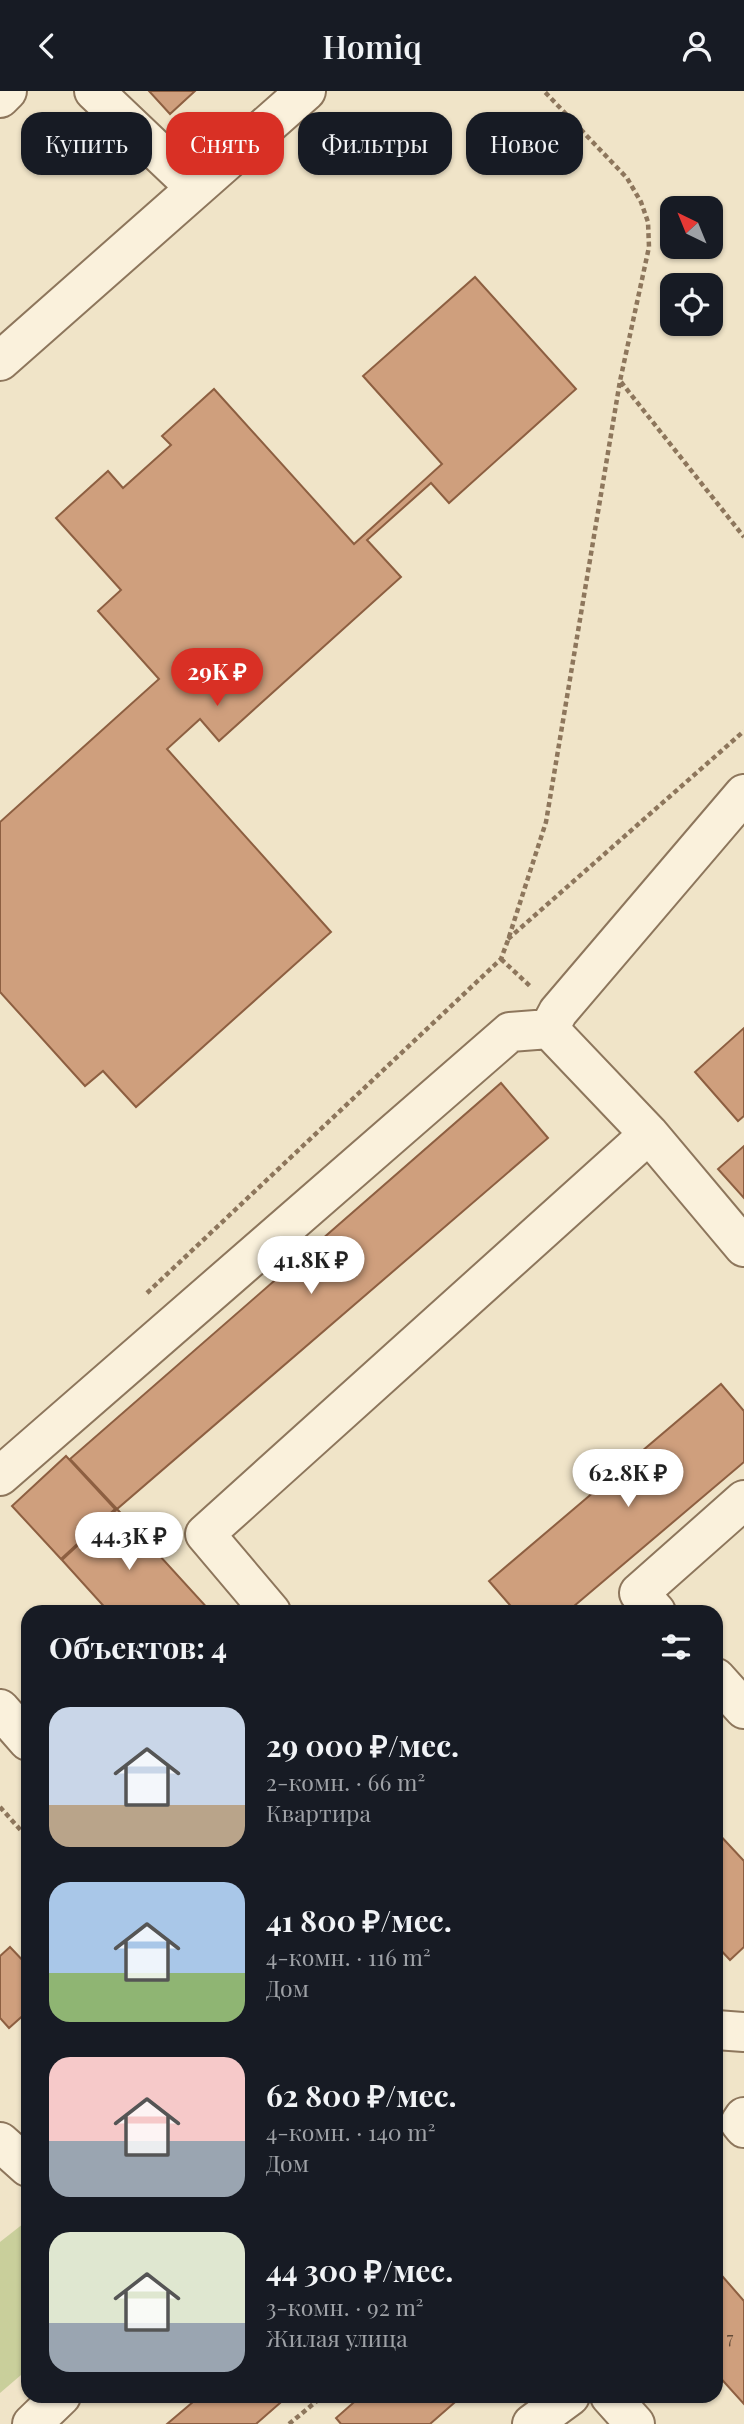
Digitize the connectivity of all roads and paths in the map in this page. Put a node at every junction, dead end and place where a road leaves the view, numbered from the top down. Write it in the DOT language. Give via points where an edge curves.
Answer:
graph roads {
  1 [pos="7,91"];
  2 [pos="94,91"];
  3 [pos="306,91"];
  4 [pos="544,91"];
  5 [pos="0,98"];
  6 [pos="196,188"];
  7 [pos="0,361"];
  8 [pos="620,381"];
  9 [pos="744,537"];
  10 [pos="744,731"];
  11 [pos="744,795"];
  12 [pos="508,940"];
  13 [pos="549,1029"];
  14 [pos="649,1134"];
  15 [pos="744,1247"];
  16 [pos="140,1299"];
  17 [pos="0,1476"];
  18 [pos="744,1500"];
  19 [pos="265,1605"];
  20 [pos="649,1605"];
  21 [pos="723,1686"];
  22 [pos="744,1709"];
  23 [pos="0,1807"];
  24 [pos="21,1831"];
  25 [pos="723,2030"];
  26 [pos="744,2032"];
  27 [pos="744,2117"];
  28 [pos="744,2129"];
  29 [pos="0,2142"];
  30 [pos="21,2161"];
  31 [pos="54,2403"];
  32 [pos="314,2403"];
  33 [pos="560,2403"];
  34 [pos="616,2403"];
  35 [pos="32,2424"];
  36 [pos="289,2424"];
  37 [pos="532,2424"];
  38 [pos="635,2424"];
  1 -- 5 [label="street"];
  2 -- 6 [label="street"];
  3 -- 6 [label="street"];
  4 -- 8 [label="path" via="627,178 648,222 649,247"];
  6 -- 7 [label="street"];
  8 -- 9 [label="path"];
  8 -- 12 [label="path" via="546,822"];
  10 -- 12 [label="path"];
  11 -- 13 [label="street" via="558,1012"];
  12 -- 16 [label="path" via="501,959"];
  13 -- 14 [label="street"];
  13 -- 17 [label="street" via="510,1032"];
  14 -- 15 [label="street"];
  14 -- 19 [label="street" via="205,1534"];
  18 -- 20 [label="street" via="639,1594"];
  21 -- 22 [label="street"];
  23 -- 24 [label="path"];
  25 -- 26 [label="street"];
  27 -- 28 [label="street" via="740,2123"];
  29 -- 30 [label="street"];
  31 -- 35 [label="street"];
  32 -- 36 [label="path"];
  33 -- 37 [label="street"];
  34 -- 38 [label="street"];
}
